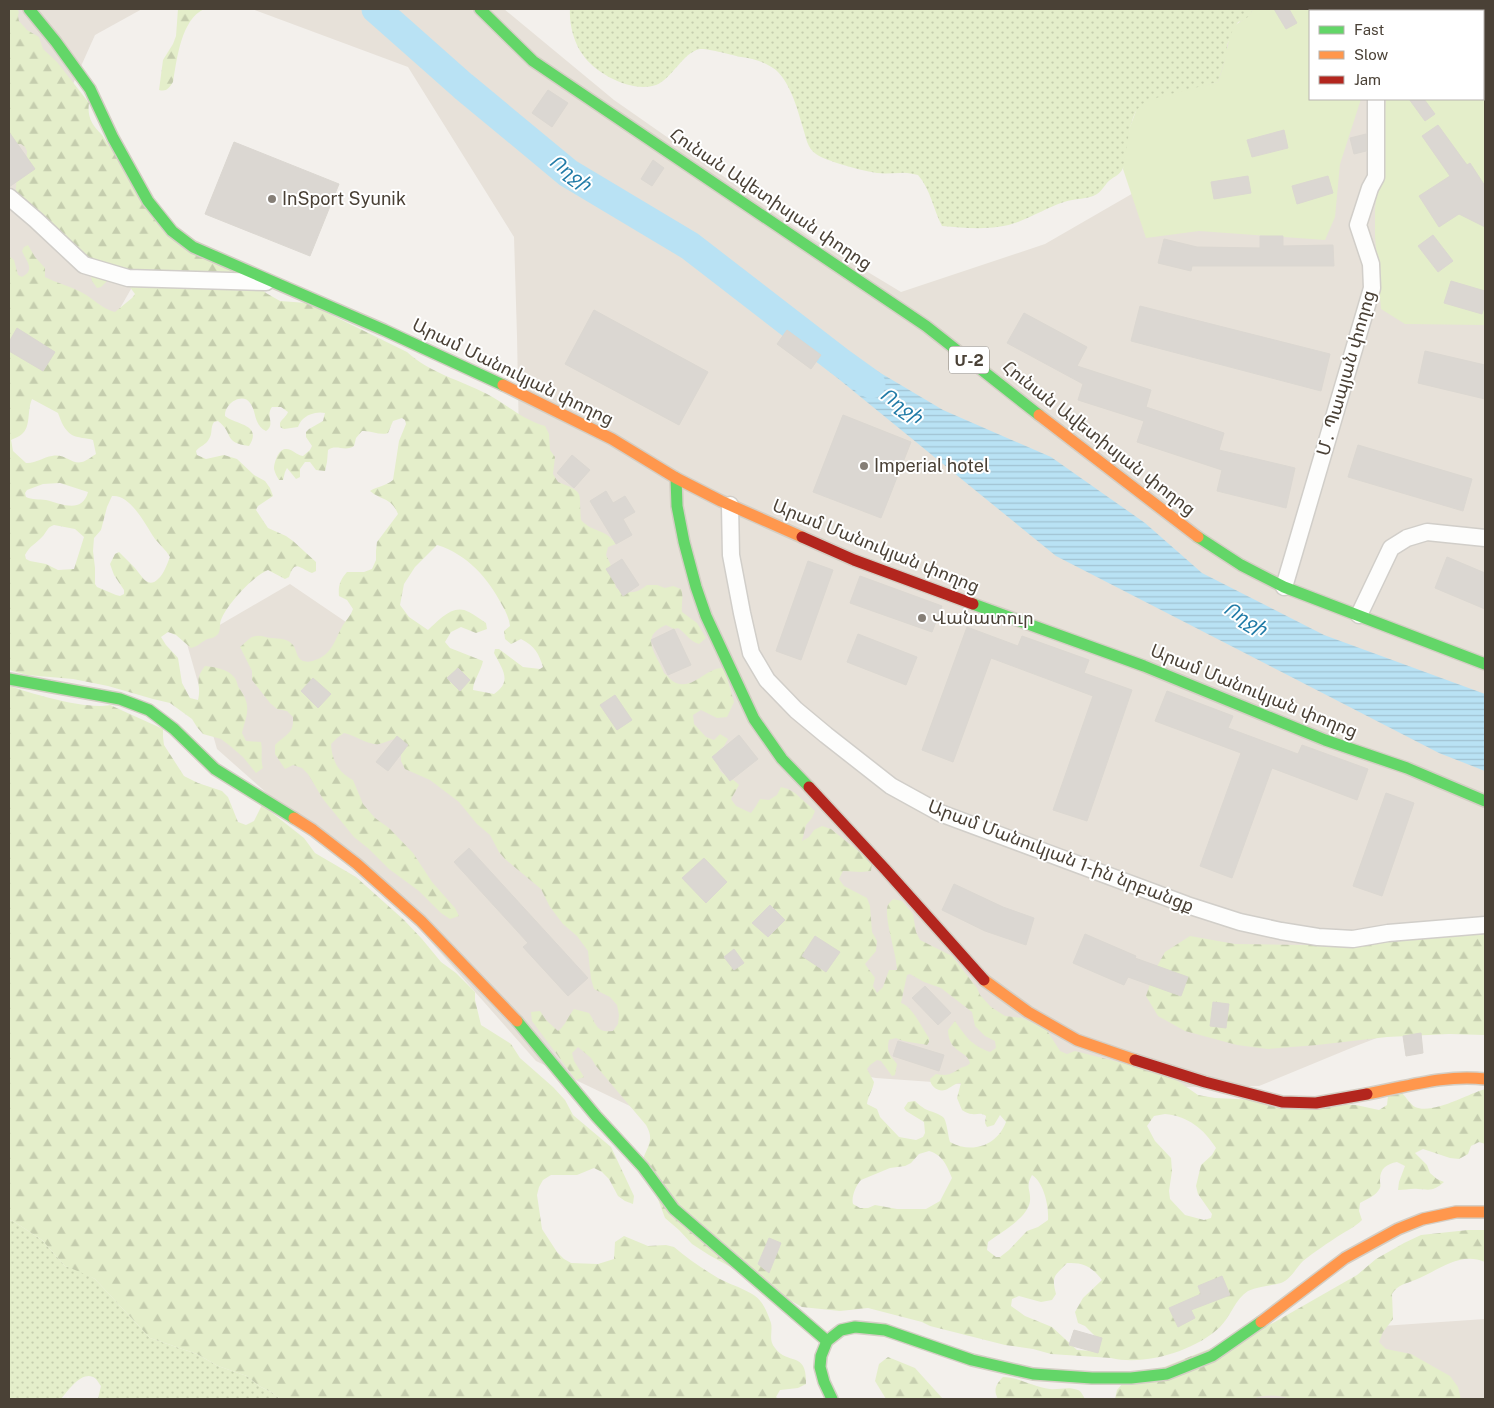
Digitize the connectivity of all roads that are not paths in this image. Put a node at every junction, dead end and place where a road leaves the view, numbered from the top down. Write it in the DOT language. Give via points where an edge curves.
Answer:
graph roads {
  1 [pos="29,9"];
  2 [pos="480,9"];
  3 [pos="1376,100"];
  4 [pos="9,197"];
  5 [pos="273,282"];
  6 [pos="676,478"];
  7 [pos="730,505"];
  8 [pos="1485,538"];
  9 [pos="1284,587"];
  10 [pos="1359,615"];
  11 [pos="1485,664"];
  12 [pos="9,679"];
  13 [pos="1485,801"];
  14 [pos="1485,925"];
  15 [pos="1485,1078"];
  16 [pos="1485,1212"];
  17 [pos="827,1341"];
  18 [pos="832,1399"];
  1 -- 5 [label="main road, Արամ Մանուկյան փողոց" via="90,89 144,193 172,231 193,247"];
  2 -- 9 [label="main road, Հունան Ավետիսյան փողոց / Մ-2" via="533,61 926,326 1206,543"];
  3 -- 9 [label="street, Մ․ Պապյան փողոց" via="1376,177 1358,226 1371,264 1372,288"];
  4 -- 5 [label="street" via="84,265 128,278"];
  5 -- 6 [label="main road, Արամ Մանուկյան փողոց" via="551,408 612,439"];
  6 -- 7 [label="main road, Արամ Մանուկյան փողոց"];
  6 -- 15 [label="main road" via="677,506 696,587 754,720 782,759 986,982 1028,1012 1077,1040 1204,1082 1282,1102 1316,1103 1430,1082"];
  7 -- 13 [label="main road, Արամ Մանուկյան փողոց" via="854,560 1144,666"];
  7 -- 14 [label="street, Արամ Մանուկյան 1-ին նրբանցք" via="731,555 742,613 751,652 767,680 796,710 891,786 940,812 1178,902 1240,922 1318,937 1353,939"];
  8 -- 10 [label="street" via="1427,532 1407,538 1391,548"];
  9 -- 10 [label="main road, Հունան Ավետիսյան փողոց / Մ-2"];
  10 -- 11 [label="main road, Հունան Ավետիսյան փողոց / Մ-2"];
  12 -- 17 [label="main road" via="120,699 149,710 216,769 313,830 357,864 421,920 520,1024 643,1167 674,1209"];
  16 -- 17 [label="main road" via="1456,1212 1423,1219 1398,1229 1345,1258 1212,1356 1167,1374 1131,1378 1033,1374 972,1360 885,1330 855,1327 841,1330"];
  17 -- 18 [label="main road" via="820,1367"];
}
